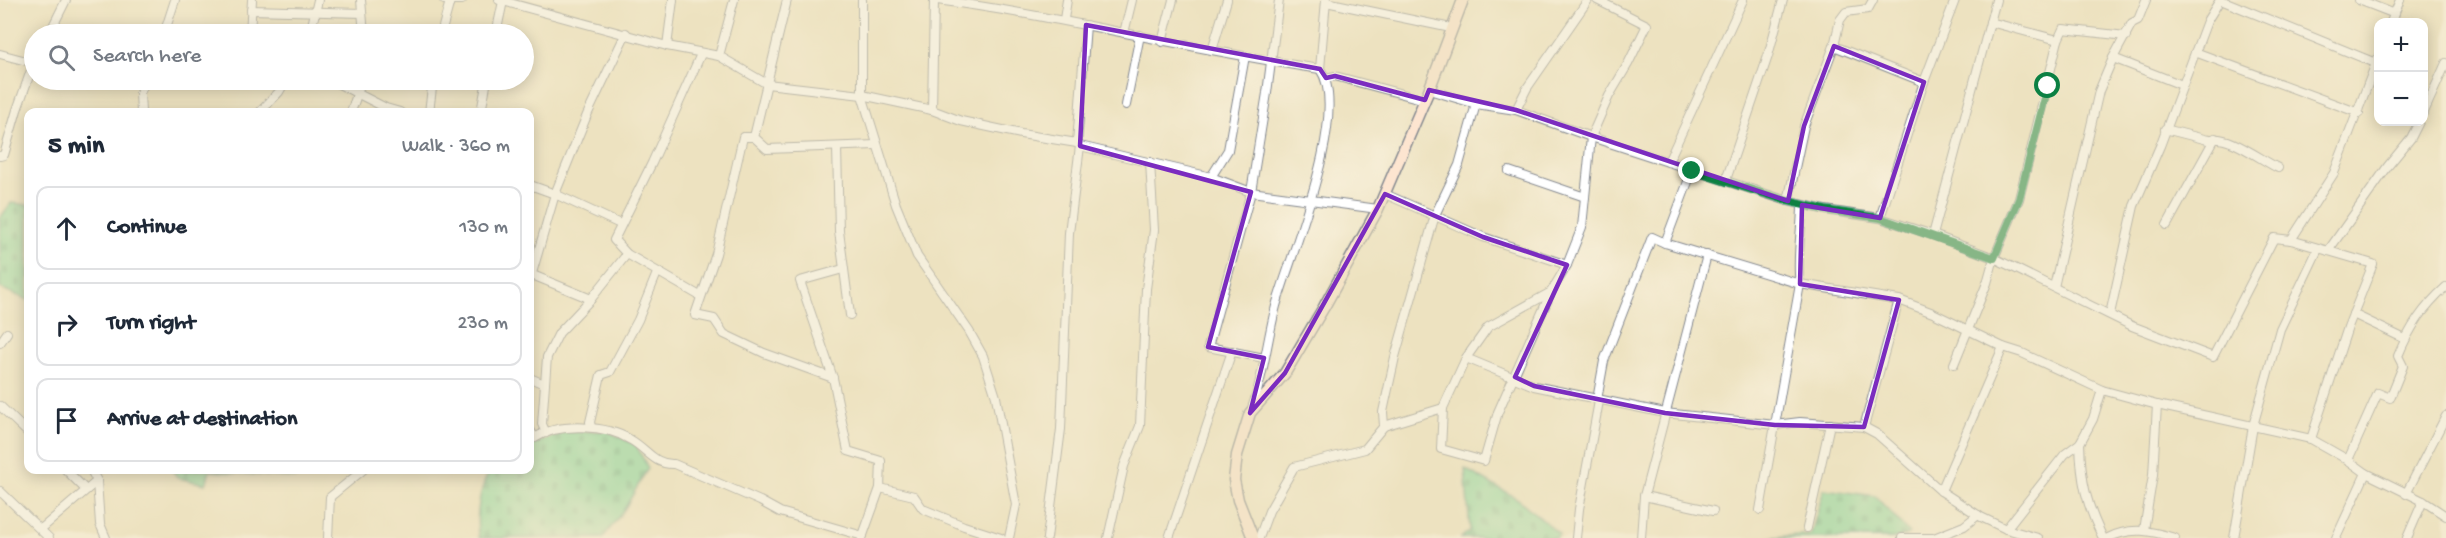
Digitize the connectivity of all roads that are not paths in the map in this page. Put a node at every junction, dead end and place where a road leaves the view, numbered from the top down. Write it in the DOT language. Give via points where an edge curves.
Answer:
graph roads {
  1 [pos="66,0"];
  2 [pos="175,0"];
  3 [pos="252,0"];
  4 [pos="318,0"];
  5 [pos="361,0"];
  6 [pos="462,0"];
  7 [pos="673,0"];
  8 [pos="734,0"];
  9 [pos="788,0"];
  10 [pos="862,0"];
  11 [pos="936,0"];
  12 [pos="1067,0"];
  13 [pos="1132,0"];
  14 [pos="1173,0"];
  15 [pos="1227,0"];
  16 [pos="1279,0"];
  17 [pos="1463,0"];
  18 [pos="1588,0"];
  19 [pos="1596,0"];
  20 [pos="1743,0"];
  21 [pos="1784,0"];
  22 [pos="1873,0"];
  23 [pos="1955,0"];
  24 [pos="1996,0"];
  25 [pos="2146,0"];
  26 [pos="2221,0"];
  27 [pos="2359,0"];
  28 [pos="2400,0"];
  29 [pos="447,1"];
  30 [pos="501,1"];
  31 [pos="1326,1"];
  32 [pos="1006,4"];
  33 [pos="251,10"];
  34 [pos="315,13"];
  35 [pos="362,13"];
  36 [pos="2395,14"];
  37 [pos="2393,18"];
  38 [pos="1064,20"];
  39 [pos="1990,22"];
  40 [pos="54,24"];
  41 [pos="167,24"];
  42 [pos="250,24"];
  43 [pos="312,24"];
  44 [pos="363,24"];
  45 [pos="443,24"];
  46 [pos="498,24"];
  47 [pos="1086,25"];
  48 [pos="1451,28"];
  49 [pos="626,33"];
  50 [pos="1124,33"];
  51 [pos="1140,35"];
  52 [pos="2126,36"];
  53 [pos="2058,40"];
  54 [pos="1162,42"];
  55 [pos="667,46"];
  56 [pos="1834,46"];
  57 [pos="1212,50"];
  58 [pos="2195,52"];
  59 [pos="0,54"];
  60 [pos="701,54"];
  61 [pos="719,56"];
  62 [pos="1245,57"];
  63 [pos="2113,58"];
  64 [pos="2374,59"];
  65 [pos="24,60"];
  66 [pos="1270,62"];
  67 [pos="2446,63"];
  68 [pos="1320,69"];
  69 [pos="2374,71"];
  70 [pos="1326,78"];
  71 [pos="1924,82"];
  72 [pos="767,84"];
  73 [pos="2182,85"];
  74 [pos="24,90"];
  75 [pos="141,90"];
  76 [pos="280,90"];
  77 [pos="352,90"];
  78 [pos="359,90"];
  79 [pos="432,90"];
  80 [pos="485,90"];
  81 [pos="2428,90"];
  82 [pos="358,93"];
  83 [pos="2433,93"];
  84 [pos="862,95"];
  85 [pos="1427,95"];
  86 [pos="1476,104"];
  87 [pos="2428,104"];
  88 [pos="1126,105"];
  89 [pos="141,108"];
  90 [pos="264,108"];
  91 [pos="352,108"];
  92 [pos="382,108"];
  93 [pos="430,108"];
  94 [pos="482,108"];
  95 [pos="932,110"];
  96 [pos="1516,110"];
  97 [pos="2358,113"];
  98 [pos="2417,126"];
  99 [pos="2165,129"];
  100 [pos="754,137"];
  101 [pos="1591,137"];
  102 [pos="2215,138"];
  103 [pos="1078,144"];
  104 [pos="876,146"];
  105 [pos="837,147"];
  106 [pos="0,156"];
  107 [pos="1150,162"];
  108 [pos="1668,162"];
  109 [pos="2278,168"];
  110 [pos="1509,171"];
  111 [pos="1692,171"];
  112 [pos="1211,177"];
  113 [pos="1725,180"];
  114 [pos="534,186"];
  115 [pos="1251,192"];
  116 [pos="555,194"];
  117 [pos="1385,194"];
  118 [pos="1585,197"];
  119 [pos="1312,200"];
  120 [pos="1788,201"];
  121 [pos="1802,205"];
  122 [pos="1378,209"];
  123 [pos="1435,215"];
  124 [pos="1880,218"];
  125 [pos="620,224"];
  126 [pos="2167,225"];
  127 [pos="1932,235"];
  128 [pos="2291,240"];
  129 [pos="1665,243"];
  130 [pos="2318,249"];
  131 [pos="2328,251"];
  132 [pos="627,255"];
  133 [pos="1707,255"];
  134 [pos="1994,258"];
  135 [pos="534,263"];
  136 [pos="1567,265"];
  137 [pos="843,269"];
  138 [pos="657,273"];
  139 [pos="534,278"];
  140 [pos="1800,284"];
  141 [pos="2054,287"];
  142 [pos="2446,287"];
  143 [pos="1551,292"];
  144 [pos="700,296"];
  145 [pos="591,299"];
  146 [pos="1899,300"];
  147 [pos="2110,314"];
  148 [pos="2353,314"];
  149 [pos="850,315"];
  150 [pos="1968,329"];
  151 [pos="7,333"];
  152 [pos="2405,339"];
  153 [pos="0,343"];
  154 [pos="2003,347"];
  155 [pos="1232,351"];
  156 [pos="1264,358"];
  157 [pos="1466,358"];
  158 [pos="1954,364"];
  159 [pos="1515,377"];
  160 [pos="833,378"];
  161 [pos="534,380"];
  162 [pos="544,384"];
  163 [pos="2102,390"];
  164 [pos="1598,400"];
  165 [pos="2157,405"];
  166 [pos="0,406"];
  167 [pos="1443,408"];
  168 [pos="1250,413"];
  169 [pos="1665,413"];
  170 [pos="2446,416"];
  171 [pos="1830,424"];
  172 [pos="1775,425"];
  173 [pos="1384,426"];
  174 [pos="2253,426"];
  175 [pos="591,427"];
  176 [pos="1864,427"];
  177 [pos="24,429"];
  178 [pos="546,433"];
  179 [pos="534,436"];
  180 [pos="2311,440"];
  181 [pos="2080,443"];
  182 [pos="2348,460"];
  183 [pos="2366,473"];
  184 [pos="70,474"];
  185 [pos="93,474"];
  186 [pos="358,474"];
  187 [pos="97,481"];
  188 [pos="880,488"];
  189 [pos="86,490"];
  190 [pos="0,491"];
  191 [pos="1941,491"];
  192 [pos="2406,494"];
  193 [pos="1644,496"];
  194 [pos="2423,501"];
  195 [pos="1760,510"];
  196 [pos="1713,512"];
  197 [pos="1978,515"];
  198 [pos="2446,516"];
  199 [pos="1807,528"];
  200 [pos="41,529"];
  201 [pos="2006,529"];
  202 [pos="2144,530"];
  203 [pos="2118,535"];
  204 [pos="863,537"];
  205 [pos="49,538"];
  206 [pos="106,538"];
  207 [pos="328,538"];
  208 [pos="1001,538"];
  209 [pos="1009,538"];
  210 [pos="1047,538"];
  211 [pos="1108,538"];
  212 [pos="1169,538"];
  213 [pos="1253,538"];
  214 [pos="1259,538"];
  215 [pos="1576,538"];
  216 [pos="1641,538"];
  217 [pos="1902,538"];
  218 [pos="1913,538"];
  219 [pos="2038,538"];
  220 [pos="2103,538"];
  221 [pos="2108,538"];
  222 [pos="2175,538"];
  223 [pos="2234,538"];
  224 [pos="2336,538"];
  225 [pos="2407,538"];
  1 -- 40 [label="street"];
  2 -- 41 [label="street"];
  3 -- 33 [label="street"];
  4 -- 34 [label="street"];
  5 -- 35 [label="street"];
  6 -- 29 [label="street"];
  7 -- 55 [label="street"];
  8 -- 61 [label="street"];
  9 -- 72 [label="street"];
  10 -- 84 [label="street"];
  11 -- 32 [label="street"];
  11 -- 95 [label="street"];
  12 -- 38 [label="street"];
  13 -- 50 [label="street"];
  14 -- 54 [label="street"];
  15 -- 57 [label="street"];
  16 -- 66 [label="street"];
  17 -- 48 [label="street"];
  18 -- 96 [label="street"];
  19 -- 101 [label="street" via="1647,25"];
  20 -- 108 [label="street"];
  21 -- 113 [label="street"];
  22 -- 56 [label="street" via="1868,9 1846,12"];
  23 -- 71 [label="street"];
  24 -- 39 [label="street"];
  25 -- 52 [label="street"];
  26 -- 58 [label="street" via="2207,21"];
  26 -- 64 [label="street"];
  27 -- 36 [label="street"];
  28 -- 36 [label="street"];
  29 -- 45 [label="street"];
  30 -- 46 [label="street"];
  30 -- 49 [label="street"];
  31 -- 48 [label="street"];
  31 -- 68 [label="street"];
  32 -- 38 [label="street"];
  33 -- 34 [label="street"];
  33 -- 42 [label="street"];
  34 -- 35 [label="street"];
  34 -- 43 [label="street"];
  35 -- 44 [label="street"];
  36 -- 37 [label="street"];
  38 -- 47 [label="street"];
  39 -- 53 [label="street"];
  39 -- 127 [label="street"];
  47 -- 50 [label="street"];
  47 -- 103 [label="street"];
  48 -- 85 [label="street"];
  49 -- 55 [label="street"];
  49 -- 116 [label="street"];
  50 -- 51 [label="street"];
  51 -- 54 [label="street"];
  51 -- 88 [label="street"];
  52 -- 53 [label="street" via="2063,29"];
  52 -- 63 [label="street"];
  53 -- 134 [label="street" via="2019,199"];
  54 -- 57 [label="street"];
  55 -- 60 [label="street"];
  56 -- 71 [label="street"];
  56 -- 120 [label="street" via="1804,126"];
  57 -- 62 [label="street"];
  58 -- 73 [label="street"];
  58 -- 97 [label="street"];
  59 -- 65 [label="street"];
  60 -- 61 [label="street"];
  60 -- 125 [label="street"];
  61 -- 72 [label="street"];
  62 -- 66 [label="street"];
  62 -- 112 [label="street" via="1228,150"];
  63 -- 73 [label="street"];
  63 -- 141 [label="street" via="2099,91"];
  66 -- 68 [label="street"];
  66 -- 115 [label="street"];
  67 -- 83 [label="street"];
  68 -- 70 [label="street"];
  69 -- 97 [label="street"];
  70 -- 85 [label="street" via="1335,76"];
  70 -- 119 [label="street" via="1330,102"];
  71 -- 124 [label="street"];
  72 -- 84 [label="street"];
  72 -- 100 [label="street"];
  73 -- 99 [label="street"];
  74 -- 106 [label="street" via="4,155"];
  75 -- 89 [label="street"];
  76 -- 90 [label="street"];
  77 -- 82 [label="street"];
  78 -- 82 [label="street"];
  79 -- 93 [label="street"];
  80 -- 94 [label="street"];
  81 -- 83 [label="street"];
  82 -- 91 [label="street"];
  82 -- 92 [label="street"];
  83 -- 87 [label="street"];
  84 -- 95 [label="street"];
  84 -- 104 [label="street"];
  85 -- 86 [label="street"];
  85 -- 117 [label="street"];
  86 -- 96 [label="street"];
  86 -- 123 [label="street" via="1459,165"];
  95 -- 103 [label="street" via="961,121"];
  96 -- 101 [label="street"];
  97 -- 128 [label="street" via="2334,173"];
  98 -- 131 [label="street"];
  99 -- 102 [label="street" via="2208,140"];
  99 -- 147 [label="street" via="2133,206"];
  100 -- 105 [label="street" via="767,149"];
  100 -- 144 [label="street" via="743,137 716,254"];
  101 -- 108 [label="street"];
  101 -- 118 [label="street"];
  102 -- 109 [label="street"];
  102 -- 126 [label="street"];
  103 -- 107 [label="street"];
  103 -- 210 [label="street" via="1069,233 1061,429"];
  104 -- 105 [label="street"];
  104 -- 209 [label="street" via="917,256 983,356 996,397 1016,505"];
  105 -- 137 [label="street"];
  107 -- 112 [label="street"];
  107 -- 211 [label="street" via="1154,230 1146,289 1140,426 1124,466"];
  108 -- 111 [label="street"];
  110 -- 118 [label="street"];
  111 -- 113 [label="street"];
  111 -- 129 [label="street"];
  112 -- 115 [label="street"];
  113 -- 120 [label="street"];
  114 -- 116 [label="street"];
  115 -- 119 [label="street"];
  115 -- 155 [label="street" via="1208,347"];
  116 -- 125 [label="street"];
  116 -- 135 [label="street"];
  117 -- 122 [label="street"];
  117 -- 123 [label="street"];
  118 -- 136 [label="street" via="1582,227"];
  119 -- 122 [label="street"];
  119 -- 156 [label="street" via="1277,304"];
  120 -- 121 [label="street"];
  121 -- 124 [label="street"];
  121 -- 140 [label="street"];
  122 -- 168 [label="street" via="1285,373"];
  123 -- 136 [label="street" via="1483,237"];
  123 -- 173 [label="street" via="1395,357 1383,412"];
  124 -- 127 [label="street"];
  125 -- 132 [label="street" via="614,240"];
  127 -- 134 [label="street"];
  128 -- 130 [label="street"];
  128 -- 147 [label="street" via="2274,238 2213,357"];
  129 -- 133 [label="street"];
  129 -- 164 [label="street" via="1652,237 1604,361"];
  130 -- 131 [label="street"];
  130 -- 174 [label="street" via="2280,329"];
  131 -- 148 [label="street" via="2373,264"];
  132 -- 138 [label="street"];
  132 -- 145 [label="street"];
  133 -- 140 [label="street"];
  133 -- 169 [label="street"];
  134 -- 141 [label="street"];
  134 -- 150 [label="street"];
  136 -- 143 [label="street"];
  137 -- 149 [label="street"];
  137 -- 160 [label="street" via="800,281"];
  138 -- 144 [label="street"];
  138 -- 175 [label="street" via="610,372 601,375"];
  139 -- 145 [label="street"];
  140 -- 146 [label="street"];
  140 -- 172 [label="street"];
  141 -- 147 [label="street"];
  142 -- 152 [label="street" via="2424,308"];
  143 -- 157 [label="street" via="1488,327"];
  143 -- 159 [label="street"];
  144 -- 160 [label="street" via="695,315 714,319 724,334"];
  145 -- 162 [label="street" via="559,333 547,357"];
  146 -- 150 [label="street"];
  146 -- 176 [label="street"];
  148 -- 152 [label="street"];
  148 -- 180 [label="street"];
  150 -- 154 [label="street"];
  150 -- 158 [label="street"];
  151 -- 153 [label="street"];
  152 -- 182 [label="street" via="2398,356 2403,366 2390,398 2378,393"];
  154 -- 163 [label="street"];
  154 -- 191 [label="street"];
  155 -- 156 [label="street"];
  155 -- 212 [label="street"];
  156 -- 168 [label="street" via="1261,384"];
  157 -- 159 [label="street"];
  157 -- 167 [label="street"];
  159 -- 164 [label="street" via="1534,386"];
  159 -- 167 [label="street" via="1498,412 1484,461 1441,449"];
  160 -- 188 [label="street" via="848,450 881,461"];
  161 -- 162 [label="street"];
  162 -- 178 [label="street" via="542,424"];
  163 -- 165 [label="street"];
  163 -- 181 [label="street" via="2093,420"];
  164 -- 169 [label="street"];
  164 -- 215 [label="street"];
  165 -- 174 [label="street"];
  165 -- 202 [label="street" via="2153,476"];
  166 -- 177 [label="street"];
  167 -- 173 [label="street"];
  168 -- 213 [label="street" via="1234,480"];
  169 -- 172 [label="street"];
  169 -- 193 [label="street"];
  170 -- 192 [label="street"];
  171 -- 172 [label="street"];
  171 -- 176 [label="street"];
  171 -- 199 [label="street"];
  172 -- 195 [label="street"];
  173 -- 214 [label="street" via="1365,449 1294,466"];
  174 -- 180 [label="street"];
  174 -- 223 [label="street"];
  175 -- 178 [label="street"];
  175 -- 204 [label="street" via="615,431 664,465 674,464 780,512"];
  176 -- 191 [label="street"];
  178 -- 179 [label="street"];
  180 -- 182 [label="street"];
  181 -- 201 [label="street" via="2065,454"];
  181 -- 220 [label="street" via="2081,480"];
  182 -- 183 [label="street"];
  183 -- 192 [label="street"];
  183 -- 224 [label="street"];
  184 -- 189 [label="street"];
  185 -- 187 [label="street"];
  186 -- 207 [label="street" via="330,496"];
  187 -- 189 [label="street"];
  187 -- 206 [label="street" via="100,525"];
  188 -- 204 [label="street"];
  188 -- 208 [label="street" via="914,496 923,509"];
  189 -- 200 [label="street"];
  190 -- 200 [label="street"];
  191 -- 197 [label="street"];
  192 -- 194 [label="street"];
  193 -- 196 [label="street"];
  193 -- 216 [label="street"];
  194 -- 198 [label="street"];
  194 -- 225 [label="street"];
  197 -- 201 [label="street"];
  197 -- 218 [label="street" via="1964,526 1934,538"];
  200 -- 205 [label="street"];
  201 -- 219 [label="street"];
  202 -- 203 [label="street"];
  202 -- 222 [label="street"];
  203 -- 221 [label="street"];
  217 -- 218 [label="street"];
}
